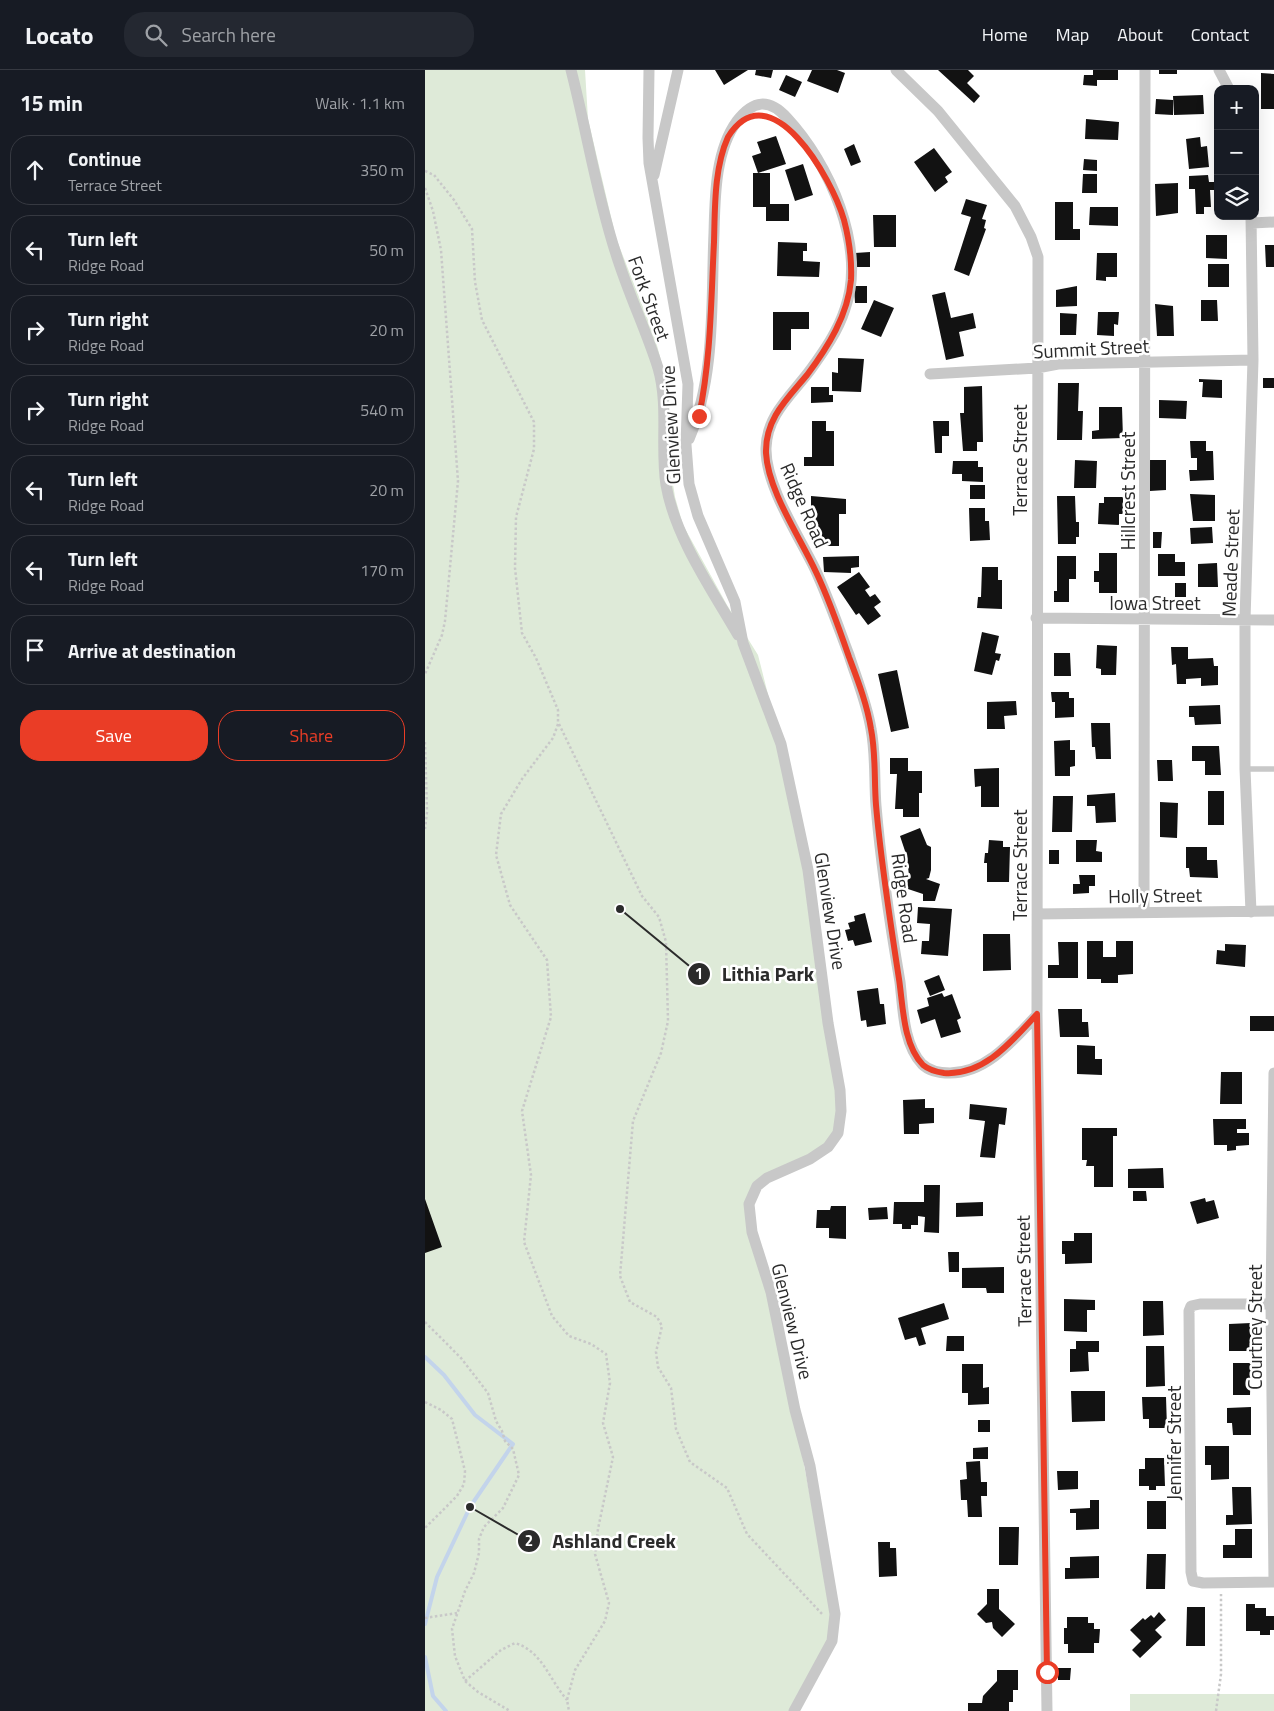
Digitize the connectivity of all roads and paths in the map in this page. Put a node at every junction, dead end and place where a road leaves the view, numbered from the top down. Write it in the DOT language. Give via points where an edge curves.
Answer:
graph roads {
  1 [pos="571,70"];
  2 [pos="649,70"];
  3 [pos="678,70"];
  4 [pos="896,70"];
  5 [pos="1145,70"];
  6 [pos="1219,70"];
  7 [pos="1227,85"];
  8 [pos="425,171"];
  9 [pos="653,178"];
  10 [pos="425,188"];
  11 [pos="1251,220"];
  12 [pos="1259,220"];
  13 [pos="1274,222"];
  14 [pos="1253,360"];
  15 [pos="1145,362"];
  16 [pos="1037,368"];
  17 [pos="930,374"];
  18 [pos="686,445"];
  19 [pos="1036,618"];
  20 [pos="1144,619"];
  21 [pos="1245,620"];
  22 [pos="1274,620"];
  23 [pos="743,643"];
  24 [pos="425,674"];
  25 [pos="558,724"];
  26 [pos="425,742"];
  27 [pos="1245,769"];
  28 [pos="1274,769"];
  29 [pos="425,825"];
  30 [pos="425,828"];
  31 [pos="1144,912"];
  32 [pos="1251,912"];
  33 [pos="1274,912"];
  34 [pos="1037,914"];
  35 [pos="1037,1014"];
  36 [pos="1274,1073"];
  37 [pos="1271,1304"];
  38 [pos="425,1322"];
  39 [pos="425,1402"];
  40 [pos="425,1528"];
  41 [pos="1274,1582"];
  42 [pos="1222,1583"];
  43 [pos="457,1613"];
  44 [pos="425,1618"];
  45 [pos="835,1627"];
  46 [pos="465,1681"];
  47 [pos="567,1700"];
  48 [pos="510,1711"];
  49 [pos="569,1711"];
  50 [pos="794,1711"];
  51 [pos="1047,1711"];
  52 [pos="1216,1711"];
  1 -- 23 [label="street, Fork Street" via="615,254 658,369 666,478 672,506 688,545"];
  2 -- 9 [label="street, Glenview Drive" via="647,138"];
  3 -- 9 [label="street"];
  4 -- 16 [label="street, Terrace Street" via="938,112 991,174 1027,228 1038,257"];
  5 -- 15 [label="street, Hillcrest Street"];
  6 -- 7 [label="street"];
  8 -- 25 [label="path" via="434,175 455,200 472,229 475,282 482,320 534,422 534,449 516,517 515,568 521,633 536,658 558,710"];
  9 -- 18 [label="street, Glenview Drive" via="687,375"];
  10 -- 24 [label="path" via="441,250 458,480 445,621"];
  11 -- 14 [label="street, Meade Street"];
  12 -- 13 [label="street"];
  14 -- 15 [label="street, Summit Street"];
  14 -- 21 [label="street, Meade Street"];
  15 -- 16 [label="street, Summit Street" via="1058,364"];
  15 -- 20 [label="street, Hillcrest Street"];
  16 -- 17 [label="street, Summit Street"];
  16 -- 19 [label="street, Terrace Street"];
  18 -- 23 [label="street, Glenview Drive" via="693,499 735,602"];
  18 -- 35 [label="street, Ridge Road" via="699,416 704,390 722,153 728,136 747,111 760,104 774,106 804,136 827,176 848,236 851,277 846,308 835,332 777,411 769,430 767,461 775,488 833,612 866,703 873,739 883,872 908,1036 922,1064 931,1070 958,1073 984,1064 1006,1047"];
  19 -- 20 [label="street, Iowa Street"];
  19 -- 34 [label="street, Terrace Street"];
  20 -- 21 [label="street, Iowa Street"];
  20 -- 31 [label="street, Hillcrest Street"];
  21 -- 22 [label="street, Iowa Street"];
  21 -- 27 [label="street, Meade Street"];
  23 -- 45 [label="street, Glenview Drive" via="781,744 789,778 808,870 840,1090 838,1133 828,1147 810,1159 767,1178 757,1186 749,1204 752,1232 771,1292 810,1466 833,1593"];
  25 -- 45 [label="path" via="642,896 659,917 666,942 668,1021 661,1053 633,1121 621,1276 630,1302 657,1317 662,1326 656,1352 658,1367 671,1388 676,1429 690,1462 727,1488 747,1534"];
  25 -- 47 [label="path" via="553,738 501,814 496,856 510,906 547,960 551,1017 522,1111 531,1175 524,1242 552,1316 569,1336 606,1354 611,1383 603,1423 613,1457 595,1554 609,1603 605,1621 575,1670"];
  26 -- 29 [label="path"];
  27 -- 28 [label="lane"];
  27 -- 32 [label="street, Meade Street"];
  29 -- 30 [label="path"];
  31 -- 32 [label="street, Holly Street"];
  31 -- 34 [label="street, Holly Street"];
  32 -- 33 [label="street, Holly Street"];
  34 -- 35 [label="street, Terrace Street"];
  35 -- 51 [label="street, Terrace Street"];
  36 -- 37 [label="street, Courtney Street"];
  37 -- 41 [label="street, Courtney Street"];
  37 -- 42 [label="street, Jennifer Street" via="1191,1306 1193,1580"];
  38 -- 43 [label="path" via="461,1358 488,1394 505,1441 513,1449 519,1475 503,1508 484,1527 479,1539 475,1573"];
  39 -- 40 [label="path" via="452,1419 465,1471 464,1484 457,1496"];
  41 -- 42 [label="street"];
  42 -- 52 [label="path" via="1221,1674"];
  43 -- 44 [label="path"];
  43 -- 46 [label="path" via="452,1629 455,1656"];
  45 -- 50 [label="street, Glenview Drive" via="832,1641"];
  46 -- 47 [label="path" via="501,1650 515,1643 535,1652"];
  46 -- 48 [label="path"];
  47 -- 49 [label="path"];
}
